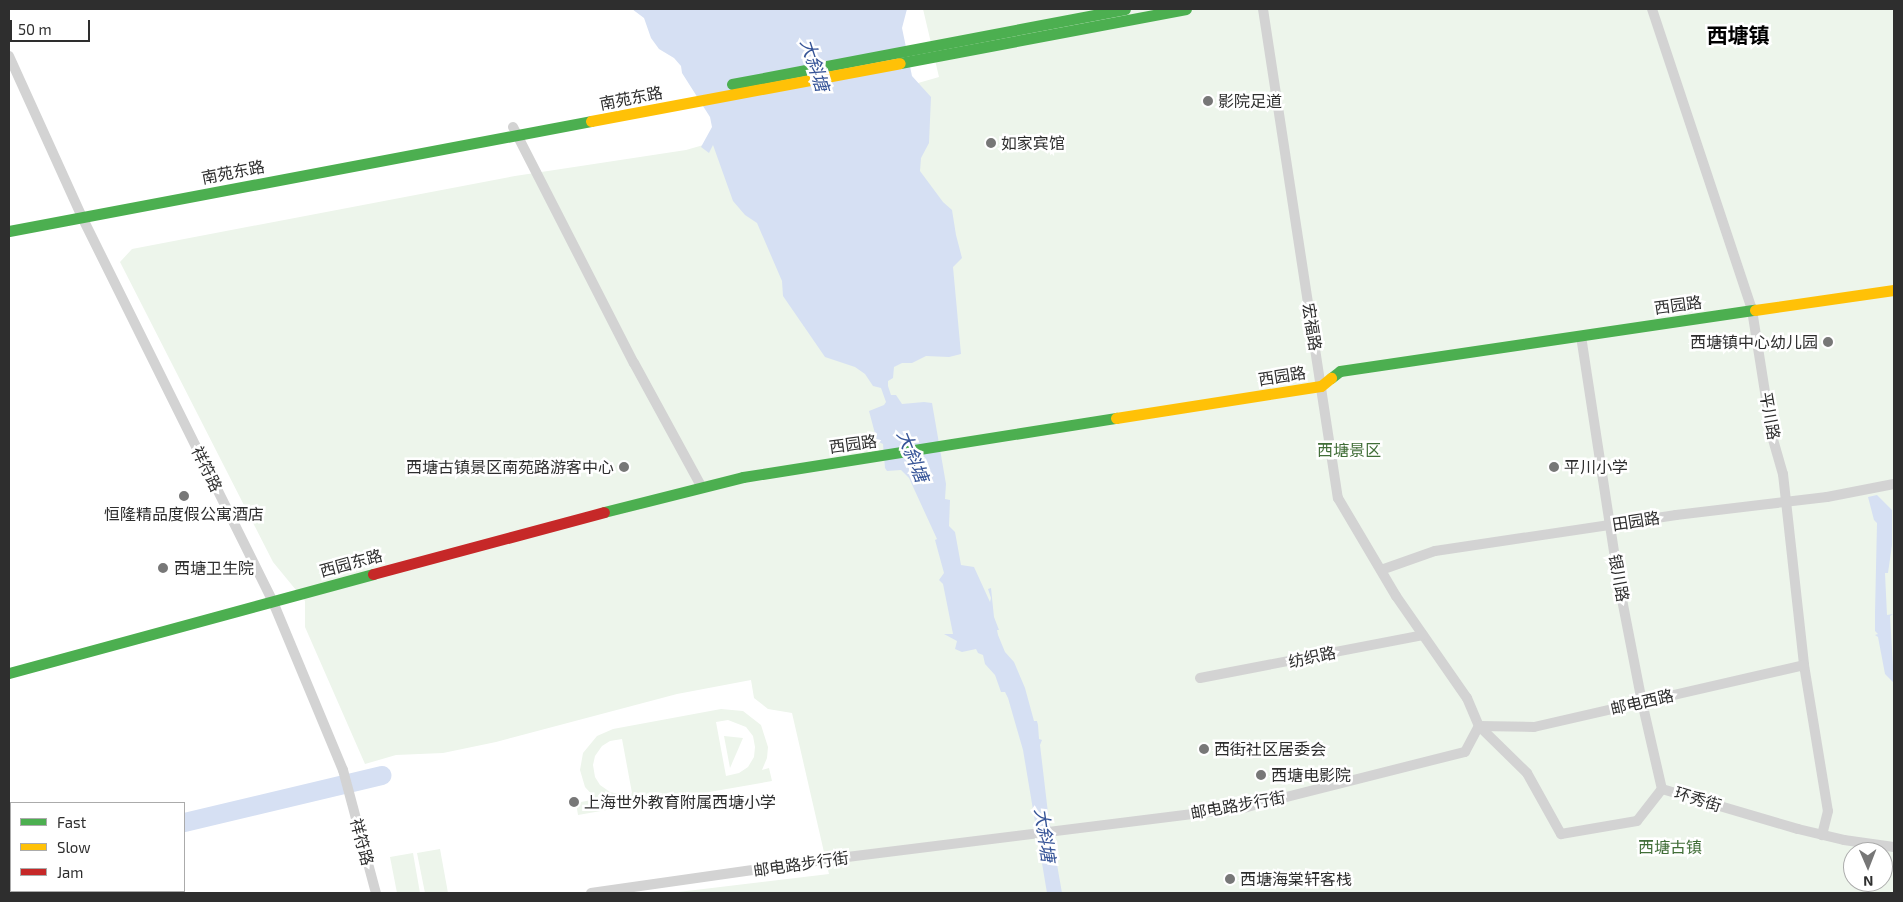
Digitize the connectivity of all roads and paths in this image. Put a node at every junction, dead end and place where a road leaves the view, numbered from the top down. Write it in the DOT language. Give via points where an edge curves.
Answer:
graph roads {
  1 [pos="1125,9"];
  2 [pos="1186,9"];
  3 [pos="1263,9"];
  4 [pos="1652,9"];
  5 [pos="9,56"];
  6 [pos="580,119"];
  7 [pos="515,131"];
  8 [pos="80,214"];
  9 [pos="9,223"];
  10 [pos="9,231"];
  11 [pos="1894,290"];
  12 [pos="1752,310"];
  13 [pos="1581,336"];
  14 [pos="1321,386"];
  15 [pos="1894,484"];
  16 [pos="701,486"];
  17 [pos="1786,501"];
  18 [pos="1610,525"];
  19 [pos="1381,570"];
  20 [pos="273,602"];
  21 [pos="1423,635"];
  22 [pos="1804,665"];
  23 [pos="9,673"];
  24 [pos="1200,678"];
  25 [pos="1642,702"];
  26 [pos="1479,726"];
  27 [pos="1662,789"];
  28 [pos="1822,835"];
  29 [pos="1894,847"];
  30 [pos="376,893"];
  31 [pos="591,893"];
  1 -- 6 [label="street, 南苑东路" via="1008,30"];
  2 -- 6 [label="street, 南苑东路"];
  3 -- 14 [label="street, 宏福路"];
  4 -- 12 [label="street, 平川路"];
  5 -- 8 [label="street, 祥符路"];
  6 -- 7 [label="street, 南苑东路"];
  7 -- 8 [label="street, 南苑东路"];
  7 -- 16 [label="street"];
  8 -- 9 [label="street"];
  8 -- 10 [label="street"];
  8 -- 20 [label="street, 祥符路"];
  11 -- 12 [label="street, 西园路"];
  12 -- 13 [label="street, 西园路"];
  12 -- 17 [label="street, 平川路"];
  13 -- 14 [label="street, 西园路" via="1340,371"];
  13 -- 18 [label="street, 银川路"];
  14 -- 16 [label="street, 西园路"];
  14 -- 19 [label="street, 宏福路" via="1338,498"];
  15 -- 17 [label="street, 田园路"];
  16 -- 20 [label="street, 西园东路"];
  17 -- 18 [label="street, 田园路"];
  17 -- 22 [label="street, 平川路"];
  18 -- 19 [label="street, 田园路" via="1435,551"];
  18 -- 25 [label="street, 银川路"];
  19 -- 21 [label="street, 宏福路"];
  20 -- 23 [label="street, 西园东路"];
  20 -- 30 [label="street, 祥符路" via="343,770"];
  21 -- 24 [label="street, 纺织路"];
  21 -- 26 [label="street, 宏福路" via="1467,698"];
  22 -- 25 [label="street, 邮电西路"];
  22 -- 28 [label="street, 平川路" via="1828,811"];
  25 -- 26 [label="street, 邮电西路" via="1534,727"];
  25 -- 27 [label="street, 银川路"];
  26 -- 27 [label="street, 环秀街" via="1527,773 1561,834 1637,821"];
  26 -- 31 [label="street, 邮电路步行街" via="1465,752 1247,807"];
  27 -- 28 [label="street, 环秀街"];
  28 -- 29 [label="street, 环秀街"];
}
